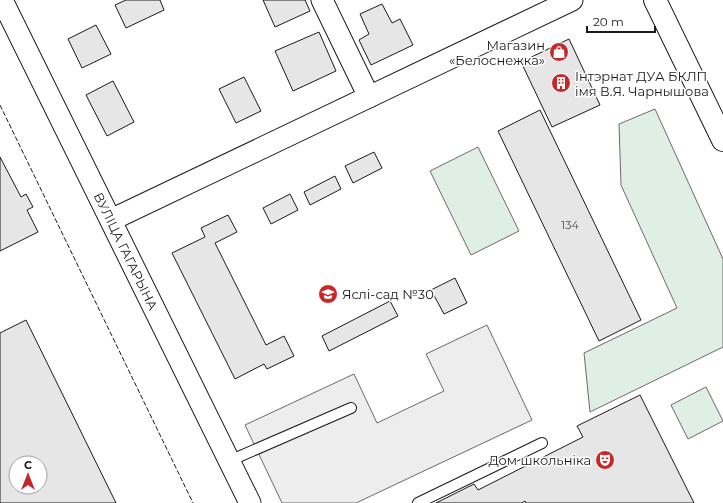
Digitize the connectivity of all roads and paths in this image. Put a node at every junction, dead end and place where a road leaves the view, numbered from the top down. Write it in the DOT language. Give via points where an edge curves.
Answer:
graph roads {
  1 [pos="2,0"];
  2 [pos="322,0"];
  3 [pos="572,0"];
  4 [pos="655,0"];
  5 [pos="369,97"];
  6 [pos="723,140"];
  7 [pos="111,220"];
  8 [pos="351,408"];
  9 [pos="542,443"];
  10 [pos="229,461"];
  11 [pos="250,503"];
  12 [pos="418,503"];
  1 -- 7 [label="street, ВУЛІЦА ГАГАРЫНА"];
  2 -- 5 [label="street"];
  3 -- 5 [label="street"];
  4 -- 6 [label="main road"];
  5 -- 7 [label="street"];
  7 -- 10 [label="street, ВУЛІЦА ГАГАРЫНА"];
  8 -- 10 [label="lane"];
  9 -- 12 [label="lane"];
  10 -- 11 [label="street, ВУЛІЦА ГАГАРЫНА"];
}
